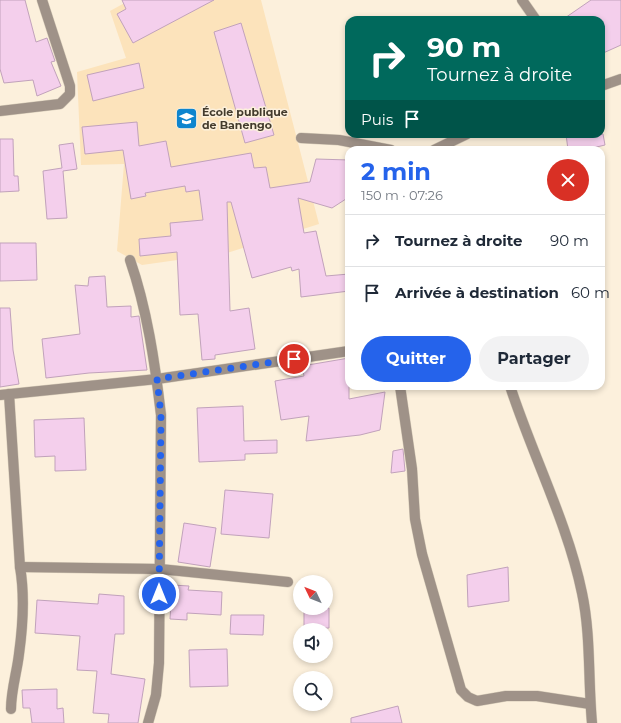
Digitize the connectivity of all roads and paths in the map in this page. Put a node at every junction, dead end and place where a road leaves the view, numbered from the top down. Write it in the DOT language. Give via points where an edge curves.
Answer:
graph roads {
  1 [pos="42,0"];
  2 [pos="522,0"];
  3 [pos="533,16"];
  4 [pos="621,79"];
  5 [pos="605,85"];
  6 [pos="0,110"];
  7 [pos="301,138"];
  8 [pos="459,138"];
  9 [pos="370,146"];
  10 [pos="442,146"];
  11 [pos="130,260"];
  12 [pos="345,352"];
  13 [pos="157,379"];
  14 [pos="401,390"];
  15 [pos="511,390"];
  16 [pos="4,394"];
  17 [pos="20,567"];
  18 [pos="160,569"];
  19 [pos="288,582"];
  20 [pos="590,704"];
  21 [pos="12,709"];
  22 [pos="148,723"];
  23 [pos="592,723"];
  1 -- 6 [label="street" via="70,86 70,94 60,104"];
  2 -- 3 [label="street"];
  4 -- 5 [label="street"];
  7 -- 9 [label="street" via="339,140"];
  8 -- 10 [label="street"];
  11 -- 13 [label="street" via="141,295"];
  12 -- 13 [label="street"];
  13 -- 16 [label="street"];
  13 -- 18 [label="street" via="161,415"];
  14 -- 20 [label="street" via="412,469 415,519 422,554 461,690 468,697 478,701 506,696 537,696"];
  15 -- 20 [label="street" via="561,525 582,593 587,631"];
  16 -- 17 [label="street"];
  17 -- 18 [label="street"];
  17 -- 21 [label="street" via="24,588 23,609 19,655 11,696"];
  18 -- 19 [label="street"];
  18 -- 22 [label="street" via="159,663 156,695"];
  20 -- 23 [label="street"];
}
